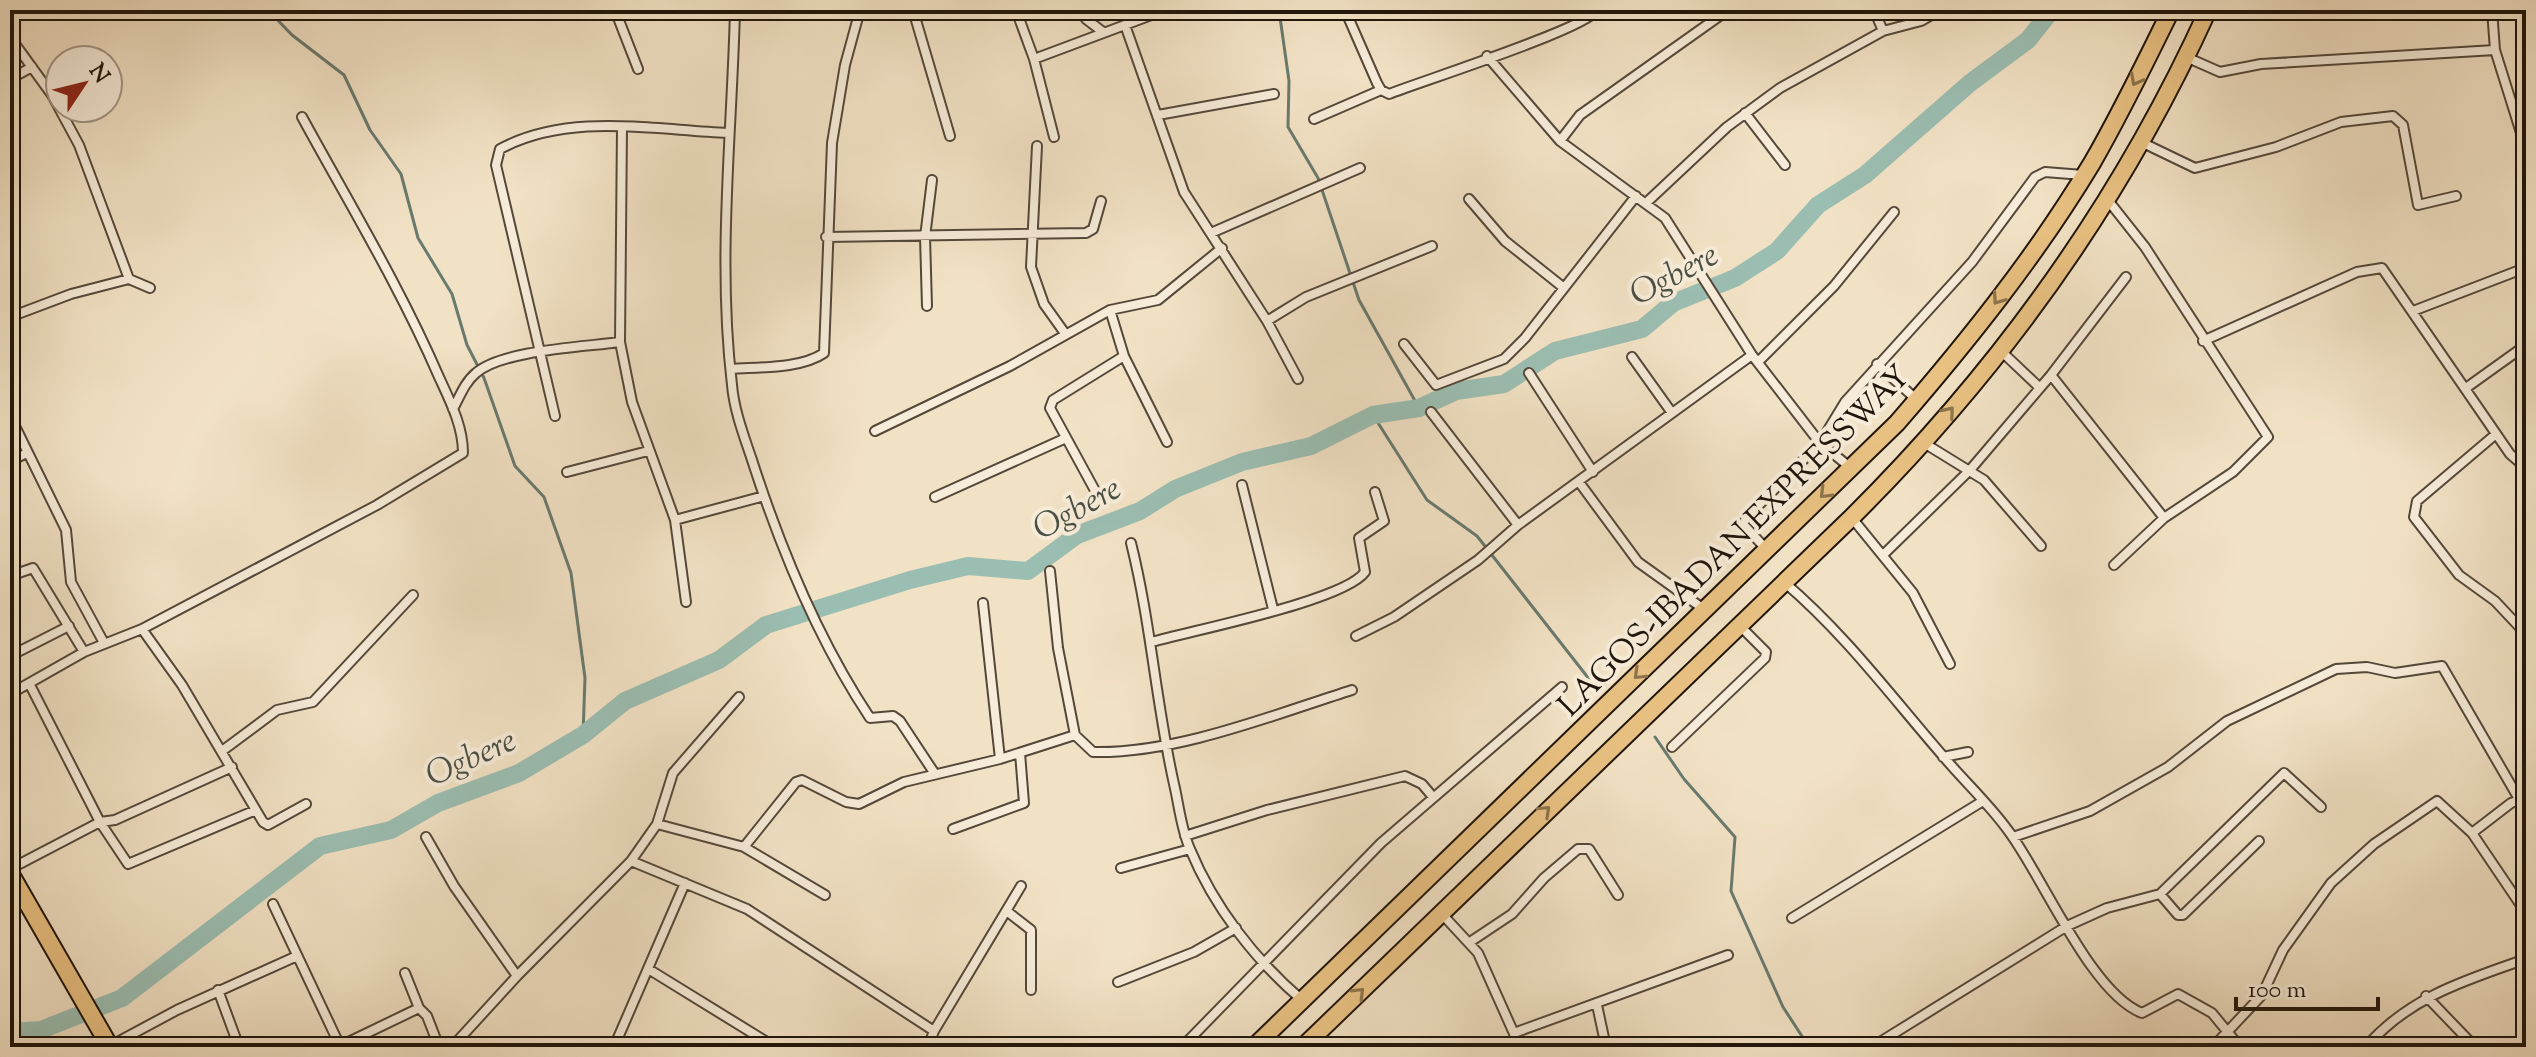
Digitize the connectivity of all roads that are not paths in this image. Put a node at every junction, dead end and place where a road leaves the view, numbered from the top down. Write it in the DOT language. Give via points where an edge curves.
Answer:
graph roads {
  1 [pos="615,10"];
  2 [pos="735,10"];
  3 [pos="860,10"];
  4 [pos="913,10"];
  5 [pos="1016,10"];
  6 [pos="1085,10"];
  7 [pos="1165,10"];
  8 [pos="1345,10"];
  9 [pos="1597,10"];
  10 [pos="1728,10"];
  11 [pos="1874,10"];
  12 [pos="1940,10"];
  13 [pos="2171,10"];
  14 [pos="2208,10"];
  15 [pos="2492,10"];
  16 [pos="1125,25"];
  17 [pos="1883,31"];
  18 [pos="1103,32"];
  19 [pos="10,37"];
  20 [pos="2495,50"];
  21 [pos="1487,56"];
  22 [pos="2185,56"];
  23 [pos="1034,59"];
  24 [pos="32,67"];
  25 [pos="638,69"];
  26 [pos="10,79"];
  27 [pos="1381,90"];
  28 [pos="1274,94"];
  29 [pos="1745,113"];
  30 [pos="1158,115"];
  31 [pos="302,117"];
  32 [pos="1314,119"];
  33 [pos="622,128"];
  34 [pos="728,133"];
  35 [pos="950,136"];
  36 [pos="1054,137"];
  37 [pos="1560,141"];
  38 [pos="2141,142"];
  39 [pos="1037,146"];
  40 [pos="2526,149"];
  41 [pos="1785,165"];
  42 [pos="1360,168"];
  43 [pos="2084,175"];
  44 [pos="932,180"];
  45 [pos="1636,196"];
  46 [pos="2456,196"];
  47 [pos="1469,199"];
  48 [pos="2107,199"];
  49 [pos="1101,201"];
  50 [pos="1646,203"];
  51 [pos="1894,212"];
  52 [pos="1033,233"];
  53 [pos="1211,233"];
  54 [pos="826,237"];
  55 [pos="925,237"];
  56 [pos="1432,246"];
  57 [pos="1222,248"];
  58 [pos="2525,268"];
  59 [pos="2126,277"];
  60 [pos="129,279"];
  61 [pos="150,288"];
  62 [pos="1564,288"];
  63 [pos="927,306"];
  64 [pos="1110,310"];
  65 [pos="2413,311"];
  66 [pos="10,317"];
  67 [pos="1267,321"];
  68 [pos="1064,332"];
  69 [pos="2203,341"];
  70 [pos="620,342"];
  71 [pos="1404,344"];
  72 [pos="2526,345"];
  73 [pos="2001,351"];
  74 [pos="539,354"];
  75 [pos="1124,356"];
  76 [pos="1632,357"];
  77 [pos="1755,359"];
  78 [pos="1877,364"];
  79 [pos="731,369"];
  80 [pos="1529,373"];
  81 [pos="2051,375"];
  82 [pos="1298,379"];
  83 [pos="2039,387"];
  84 [pos="2466,388"];
  85 [pos="1917,400"];
  86 [pos="453,409"];
  87 [pos="1431,412"];
  88 [pos="1672,413"];
  89 [pos="10,416"];
  90 [pos="555,416"];
  91 [pos="875,431"];
  92 [pos="2496,434"];
  93 [pos="1066,438"];
  94 [pos="1167,442"];
  95 [pos="1820,443"];
  96 [pos="1924,443"];
  97 [pos="648,451"];
  98 [pos="27,453"];
  99 [pos="10,461"];
  100 [pos="1851,468"];
  101 [pos="2526,468"];
  102 [pos="1970,470"];
  103 [pos="567,472"];
  104 [pos="1593,472"];
  105 [pos="1579,482"];
  106 [pos="1242,485"];
  107 [pos="1375,492"];
  108 [pos="764,496"];
  109 [pos="1098,496"];
  110 [pos="935,497"];
  111 [pos="1851,518"];
  112 [pos="2164,518"];
  113 [pos="675,520"];
  114 [pos="1518,525"];
  115 [pos="1131,543"];
  116 [pos="2041,546"];
  117 [pos="1767,550"];
  118 [pos="1883,555"];
  119 [pos="2114,565"];
  120 [pos="1050,571"];
  121 [pos="10,576"];
  122 [pos="1784,582"];
  123 [pos="413,595"];
  124 [pos="686,602"];
  125 [pos="983,603"];
  126 [pos="1273,609"];
  127 [pos="1705,610"];
  128 [pos="1739,625"];
  129 [pos="69,626"];
  130 [pos="142,629"];
  131 [pos="2526,634"];
  132 [pos="1356,636"];
  133 [pos="1152,642"];
  134 [pos="104,643"];
  135 [pos="84,652"];
  136 [pos="10,656"];
  137 [pos="1950,664"];
  138 [pos="29,683"];
  139 [pos="1562,687"];
  140 [pos="1352,690"];
  141 [pos="10,694"];
  142 [pos="739,697"];
  143 [pos="1075,735"];
  144 [pos="1165,744"];
  145 [pos="1672,747"];
  146 [pos="222,751"];
  147 [pos="1968,752"];
  148 [pos="1020,753"];
  149 [pos="1943,757"];
  150 [pos="1000,759"];
  151 [pos="232,767"];
  152 [pos="935,774"];
  153 [pos="1433,797"];
  154 [pos="2523,798"];
  155 [pos="1983,801"];
  156 [pos="306,804"];
  157 [pos="2321,807"];
  158 [pos="256,810"];
  159 [pos="100,822"];
  160 [pos="657,824"];
  161 [pos="953,829"];
  162 [pos="2472,833"];
  163 [pos="1185,836"];
  164 [pos="426,837"];
  165 [pos="2013,837"];
  166 [pos="2259,841"];
  167 [pos="744,847"];
  168 [pos="1190,849"];
  169 [pos="631,861"];
  170 [pos="1121,868"];
  171 [pos="10,871"];
  172 [pos="685,883"];
  173 [pos="1021,886"];
  174 [pos="10,892"];
  175 [pos="2160,894"];
  176 [pos="825,895"];
  177 [pos="1618,895"];
  178 [pos="273,904"];
  179 [pos="1008,912"];
  180 [pos="1441,913"];
  181 [pos="2526,913"];
  182 [pos="1792,918"];
  183 [pos="2067,926"];
  184 [pos="1236,928"];
  185 [pos="1470,942"];
  186 [pos="1728,955"];
  187 [pos="297,956"];
  188 [pos="2526,959"];
  189 [pos="1261,963"];
  190 [pos="650,970"];
  191 [pos="405,973"];
  192 [pos="517,976"];
  193 [pos="1118,982"];
  194 [pos="218,990"];
  195 [pos="1031,990"];
  196 [pos="2426,996"];
  197 [pos="76,999"];
  198 [pos="1302,1000"];
  199 [pos="1597,1005"];
  200 [pos="419,1008"];
  201 [pos="89,1020"];
  202 [pos="934,1031"];
  203 [pos="2228,1032"];
  204 [pos="1514,1033"];
  205 [pos="2372,1045"];
  206 [pos="339,1046"];
  207 [pos="99,1047"];
  208 [pos="110,1047"];
  209 [pos="239,1047"];
  210 [pos="439,1047"];
  211 [pos="452,1047"];
  212 [pos="614,1047"];
  213 [pos="775,1047"];
  214 [pos="928,1047"];
  215 [pos="1182,1047"];
  216 [pos="1254,1047"];
  217 [pos="1303,1047"];
  218 [pos="1520,1047"];
  219 [pos="1606,1047"];
  220 [pos="1872,1047"];
  221 [pos="2213,1047"];
  222 [pos="2240,1047"];
  223 [pos="2475,1047"];
  1 -- 25 [label="street"];
  2 -- 34 [label="street"];
  3 -- 54 [label="street" via="832,143"];
  4 -- 35 [label="street"];
  5 -- 23 [label="street"];
  6 -- 18 [label="street" via="1086,19"];
  7 -- 16 [label="street"];
  8 -- 27 [label="street"];
  9 -- 21 [label="street" via="1586,20"];
  10 -- 37 [label="street" via="1580,115"];
  11 -- 17 [label="street"];
  12 -- 17 [label="street"];
  13 -- 43 [label="highway, LAGOS-IBADAN EXPRESSWAY, one-way"];
  14 -- 22 [label="highway, LAGOS-IBADAN EXPRESSWAY"];
  15 -- 20 [label="street"];
  16 -- 18 [label="street"];
  16 -- 30 [label="street"];
  17 -- 29 [label="street"];
  18 -- 23 [label="street"];
  19 -- 24 [label="street"];
  20 -- 22 [label="street" via="2261,64 2220,72"];
  20 -- 40 [label="street"];
  21 -- 27 [label="street" via="1389,94"];
  21 -- 37 [label="street"];
  22 -- 38 [label="highway, LAGOS-IBADAN EXPRESSWAY"];
  23 -- 36 [label="street"];
  24 -- 26 [label="street"];
  24 -- 60 [label="street" via="79,145"];
  27 -- 32 [label="street"];
  28 -- 30 [label="street"];
  29 -- 41 [label="street"];
  29 -- 50 [label="street"];
  30 -- 53 [label="street" via="1175,171"];
  31 -- 86 [label="street" via="400,294"];
  33 -- 34 [label="street"];
  33 -- 70 [label="street"];
  33 -- 74 [label="street" via="566,127 514,142 496,157"];
  34 -- 79 [label="street" via="725,244"];
  37 -- 45 [label="street"];
  38 -- 46 [label="street" via="2195,168 2276,147 2341,122 2393,116 2403,125 2418,205"];
  38 -- 48 [label="highway, LAGOS-IBADAN EXPRESSWAY"];
  39 -- 52 [label="street"];
  42 -- 53 [label="street"];
  43 -- 78 [label="street" via="2039,173 1972,262"];
  43 -- 85 [label="highway, LAGOS-IBADAN EXPRESSWAY, one-way" via="2018,274"];
  44 -- 55 [label="street"];
  45 -- 50 [label="street"];
  45 -- 62 [label="street"];
  47 -- 62 [label="street" via="1505,241"];
  48 -- 69 [label="street" via="2145,247"];
  48 -- 73 [label="highway, LAGOS-IBADAN EXPRESSWAY"];
  49 -- 52 [label="street" via="1093,229 1086,233"];
  50 -- 77 [label="street" via="1665,218"];
  51 -- 77 [label="street" via="1834,286"];
  52 -- 55 [label="street"];
  52 -- 68 [label="street" via="1031,267 1037,287"];
  53 -- 57 [label="street"];
  54 -- 55 [label="street"];
  54 -- 79 [label="street" via="824,353 774,366"];
  55 -- 63 [label="street"];
  56 -- 67 [label="street" via="1306,297"];
  57 -- 64 [label="street" via="1158,300"];
  57 -- 67 [label="street"];
  58 -- 65 [label="street"];
  59 -- 81 [label="street"];
  60 -- 61 [label="street"];
  60 -- 66 [label="street"];
  62 -- 71 [label="street" via="1514,351 1442,385 1429,380"];
  64 -- 68 [label="street"];
  64 -- 75 [label="street"];
  65 -- 69 [label="street" via="2382,268 2374,267"];
  65 -- 84 [label="street"];
  67 -- 82 [label="street"];
  68 -- 91 [label="street" via="1010,366"];
  69 -- 112 [label="street" via="2268,437 2233,472"];
  70 -- 74 [label="street"];
  70 -- 97 [label="street"];
  72 -- 84 [label="street"];
  73 -- 83 [label="street"];
  96 -- 73 [label="highway, LAGOS-IBADAN EXPRESSWAY, one-way"];
  74 -- 86 [label="street" via="514,356 480,369"];
  74 -- 90 [label="street"];
  75 -- 93 [label="street" via="1053,400 1052,416"];
  75 -- 94 [label="street"];
  76 -- 88 [label="street"];
  77 -- 88 [label="street"];
  77 -- 95 [label="street"];
  78 -- 85 [label="street"];
  78 -- 95 [label="street"];
  79 -- 108 [label="street" via="735,402"];
  80 -- 104 [label="street"];
  81 -- 83 [label="street"];
  81 -- 112 [label="street"];
  83 -- 102 [label="street"];
  84 -- 92 [label="street"];
  85 -- 100 [label="highway, LAGOS-IBADAN EXPRESSWAY"];
  86 -- 130 [label="street" via="463,440 463,453 453,462"];
  87 -- 114 [label="street"];
  88 -- 104 [label="street"];
  89 -- 98 [label="street"];
  92 -- 101 [label="street"];
  92 -- 131 [label="street" via="2417,501 2414,517 2459,575 2495,601"];
  93 -- 109 [label="street"];
  93 -- 110 [label="street"];
  95 -- 100 [label="street"];
  95 -- 117 [label="street" via="1743,524"];
  96 -- 102 [label="street"];
  96 -- 111 [label="highway, LAGOS-IBADAN EXPRESSWAY"];
  97 -- 103 [label="street"];
  97 -- 113 [label="street"];
  98 -- 99 [label="street"];
  98 -- 134 [label="street" via="66,530 71,582"];
  100 -- 117 [label="highway, LAGOS-IBADAN EXPRESSWAY, one-way"];
  102 -- 116 [label="street"];
  102 -- 118 [label="street"];
  104 -- 105 [label="street"];
  105 -- 114 [label="street"];
  105 -- 127 [label="street" via="1638,562"];
  106 -- 126 [label="street"];
  107 -- 126 [label="street" via="1384,521 1359,538 1365,568 1360,579"];
  108 -- 113 [label="street"];
  108 -- 152 [label="street" via="804,597 870,718 893,716 900,721"];
  111 -- 118 [label="street"];
  111 -- 122 [label="highway, LAGOS-IBADAN EXPRESSWAY"];
  112 -- 119 [label="street"];
  113 -- 124 [label="street"];
  114 -- 132 [label="street" via="1478,560"];
  115 -- 133 [label="street"];
  117 -- 127 [label="highway, LAGOS-IBADAN EXPRESSWAY"];
  118 -- 137 [label="street" via="1913,593"];
  120 -- 143 [label="street"];
  121 -- 129 [label="street" via="33,568"];
  122 -- 128 [label="highway, LAGOS-IBADAN EXPRESSWAY"];
  122 -- 149 [label="street" via="1857,651"];
  123 -- 146 [label="street" via="313,702 277,710"];
  125 -- 150 [label="street"];
  126 -- 133 [label="street"];
  127 -- 198 [label="highway, LAGOS-IBADAN EXPRESSWAY, one-way"];
  128 -- 145 [label="street" via="1760,645 1765,658"];
  180 -- 128 [label="highway, LAGOS-IBADAN EXPRESSWAY, one-way"];
  129 -- 135 [label="street"];
  129 -- 136 [label="street"];
  130 -- 134 [label="street"];
  130 -- 146 [label="street"];
  133 -- 144 [label="street"];
  134 -- 135 [label="street"];
  135 -- 138 [label="street"];
  138 -- 141 [label="street"];
  138 -- 159 [label="street"];
  139 -- 153 [label="street"];
  140 -- 144 [label="street"];
  142 -- 160 [label="street" via="678,764"];
  143 -- 144 [label="street" via="1093,752"];
  143 -- 148 [label="street"];
  144 -- 163 [label="street"];
  146 -- 151 [label="street"];
  147 -- 149 [label="street"];
  148 -- 150 [label="street"];
  148 -- 161 [label="street" via="1024,803"];
  149 -- 155 [label="street"];
  150 -- 152 [label="street"];
  151 -- 158 [label="street"];
  151 -- 159 [label="street"];
  152 -- 167 [label="street" via="853,804 802,780 796,782"];
  153 -- 163 [label="street" via="1405,776"];
  153 -- 189 [label="street"];
  154 -- 162 [label="street"];
  154 -- 165 [label="street" via="2442,666 2395,673 2349,666 2227,721 2168,767 2090,811"];
  155 -- 165 [label="street"];
  155 -- 182 [label="street"];
  156 -- 158 [label="street" via="268,825"];
  157 -- 175 [label="street" via="2284,773"];
  158 -- 159 [label="street" via="133,864 123,861"];
  159 -- 171 [label="street"];
  160 -- 167 [label="street"];
  160 -- 169 [label="street"];
  162 -- 181 [label="street"];
  162 -- 203 [label="street" via="2437,801 2374,844 2331,883 2283,950 2262,995"];
  163 -- 168 [label="street"];
  164 -- 192 [label="street"];
  165 -- 183 [label="street"];
  166 -- 175 [label="street" via="2187,912 2178,915"];
  167 -- 176 [label="street"];
  168 -- 170 [label="street"];
  168 -- 184 [label="street"];
  169 -- 172 [label="street"];
  169 -- 192 [label="street"];
  171 -- 197 [label="highway"];
  172 -- 190 [label="street"];
  172 -- 202 [label="street" via="778,927"];
  173 -- 179 [label="street"];
  174 -- 197 [label="highway"];
  175 -- 183 [label="street" via="2107,908"];
  177 -- 185 [label="street" via="1589,849 1578,849 1512,914"];
  178 -- 187 [label="street"];
  179 -- 195 [label="street" via="1031,930"];
  179 -- 202 [label="street"];
  180 -- 185 [label="street"];
  217 -- 180 [label="highway, LAGOS-IBADAN EXPRESSWAY, one-way"];
  183 -- 203 [label="street" via="2081,954 2128,1006 2142,1013 2178,994 2212,1013"];
  183 -- 220 [label="street"];
  184 -- 189 [label="street"];
  184 -- 193 [label="street" via="1194,952"];
  185 -- 204 [label="street"];
  186 -- 199 [label="street"];
  187 -- 194 [label="street"];
  187 -- 206 [label="street"];
  188 -- 196 [label="street"];
  189 -- 198 [label="street"];
  189 -- 215 [label="street"];
  190 -- 212 [label="street"];
  190 -- 213 [label="street"];
  191 -- 200 [label="street"];
  192 -- 211 [label="street"];
  194 -- 208 [label="street"];
  194 -- 209 [label="street"];
  196 -- 205 [label="street"];
  196 -- 223 [label="street"];
  197 -- 201 [label="highway"];
  198 -- 216 [label="highway, LAGOS-IBADAN EXPRESSWAY"];
  199 -- 204 [label="street"];
  199 -- 219 [label="street"];
  200 -- 206 [label="street"];
  200 -- 210 [label="street"];
  201 -- 207 [label="highway"];
  201 -- 208 [label="highway"];
  202 -- 214 [label="street"];
  203 -- 221 [label="street"];
  203 -- 222 [label="street"];
  204 -- 218 [label="street"];
}
